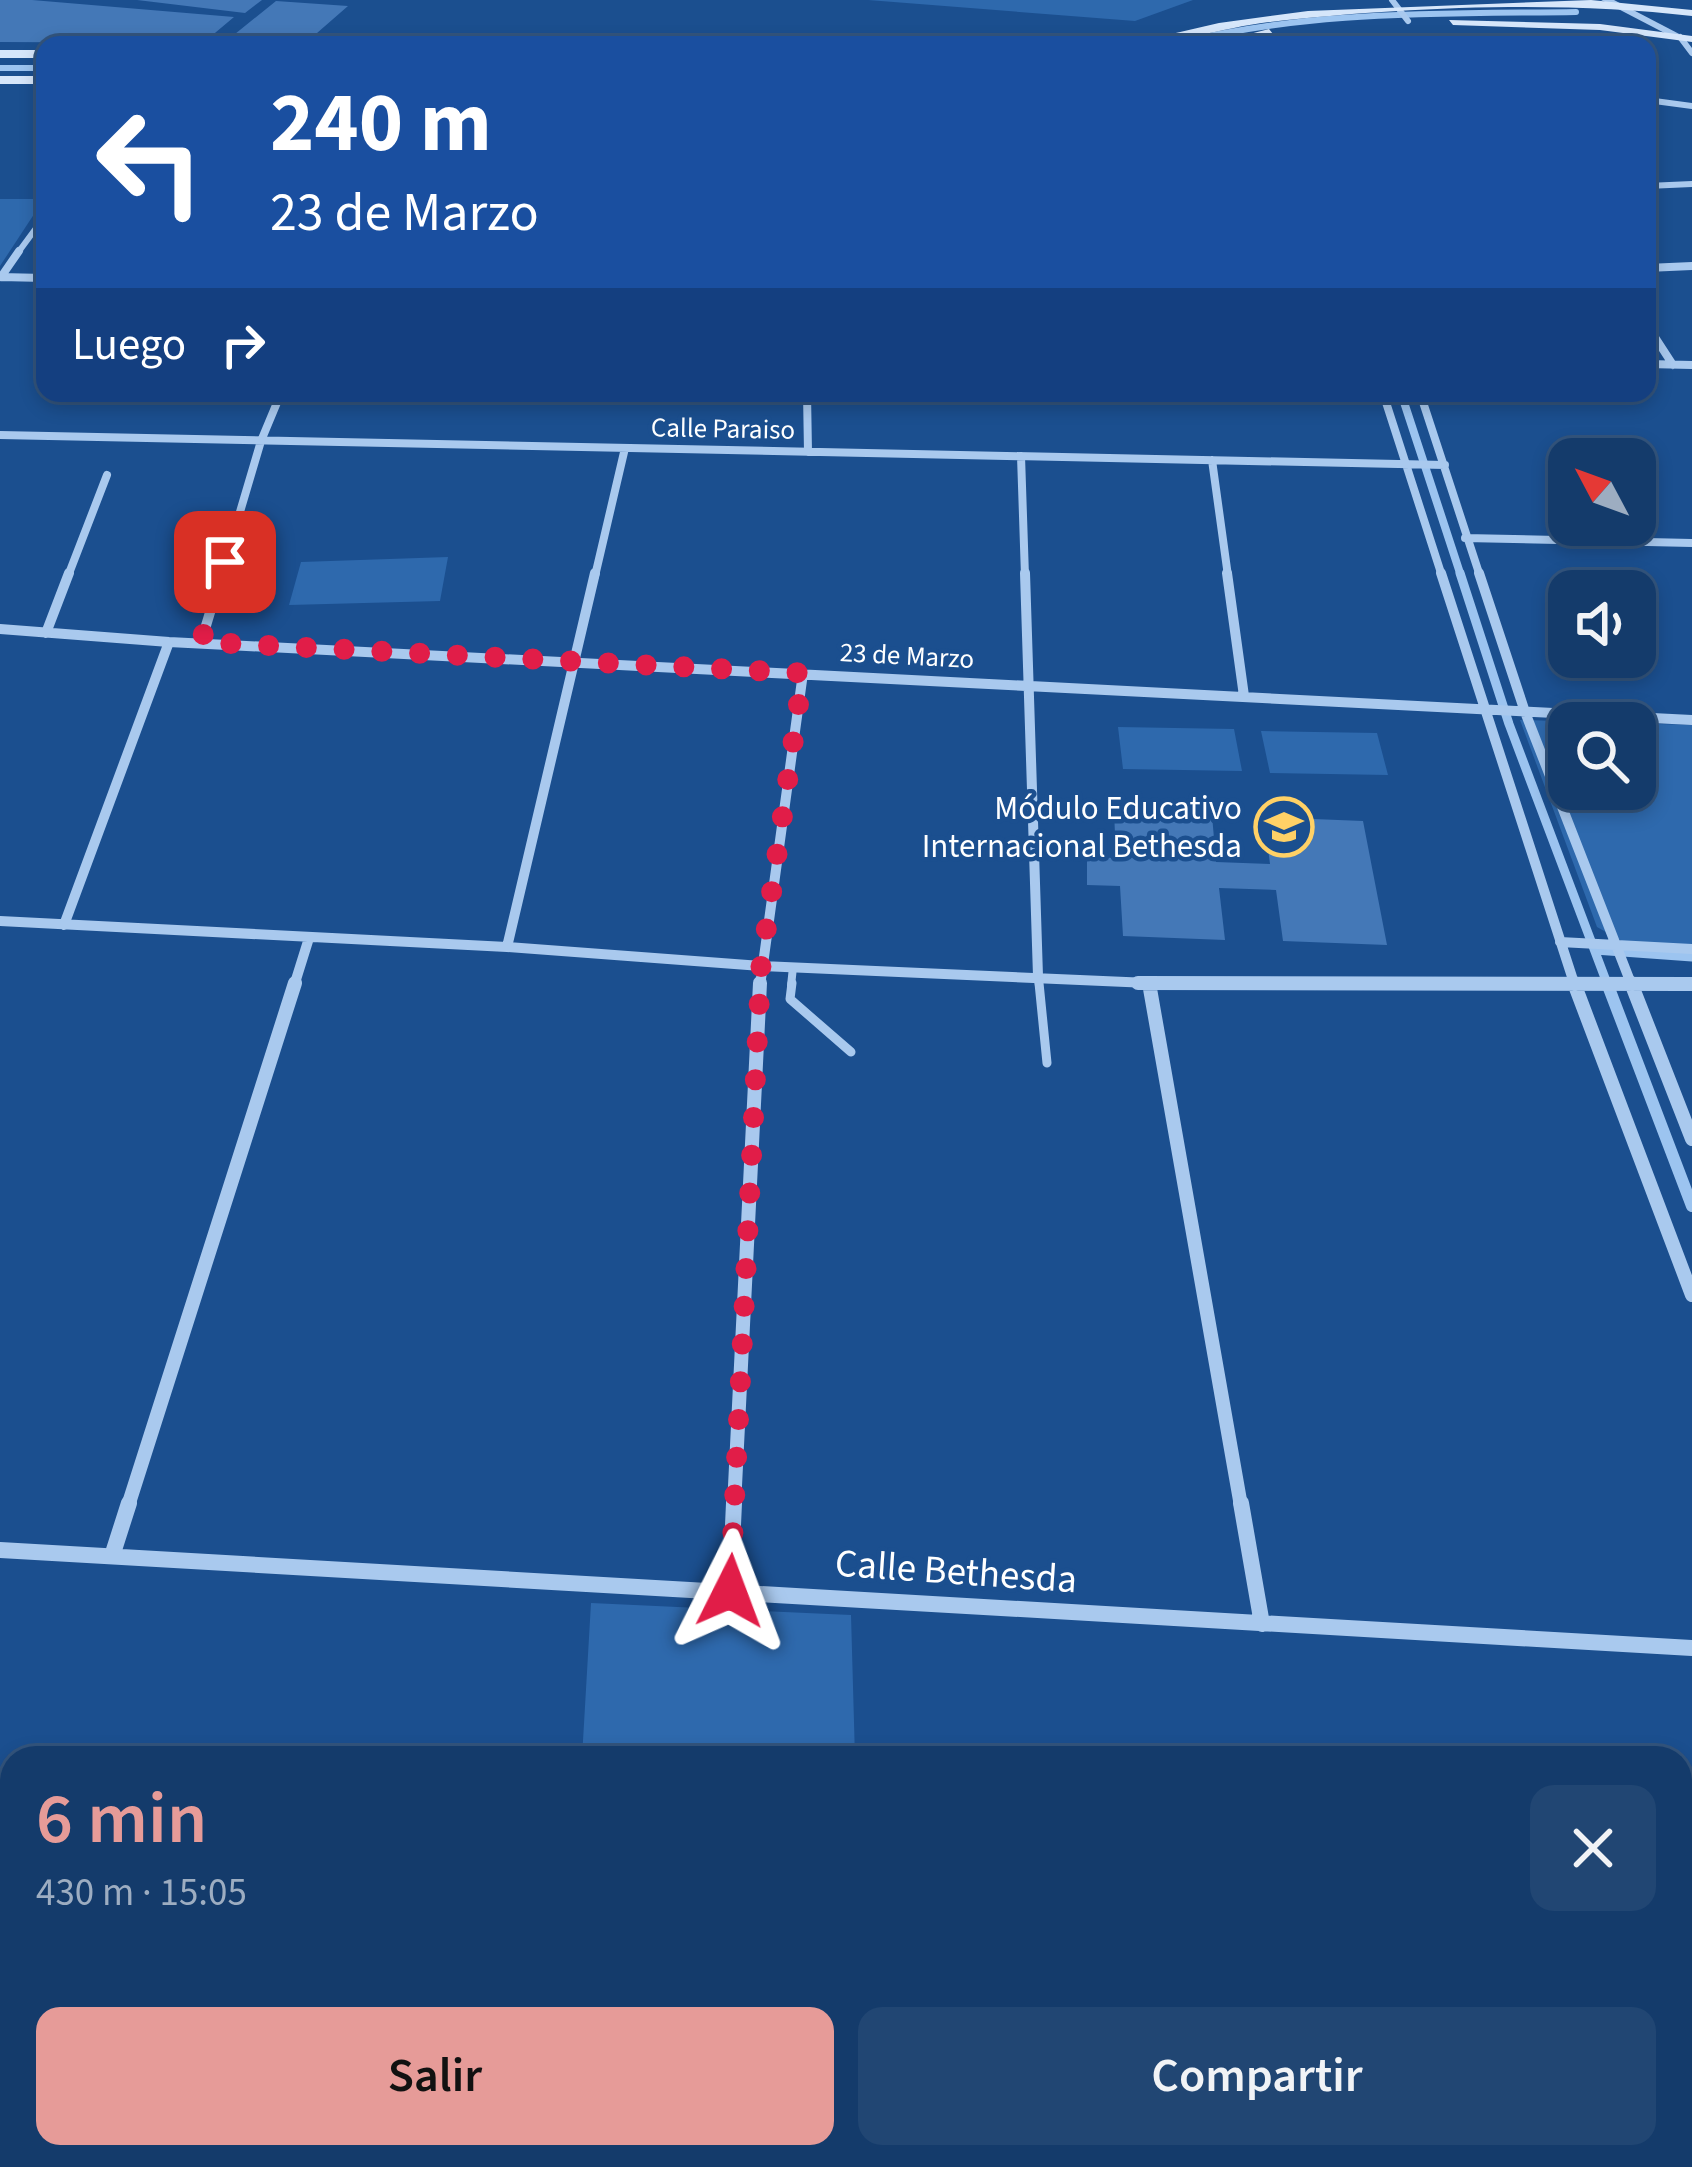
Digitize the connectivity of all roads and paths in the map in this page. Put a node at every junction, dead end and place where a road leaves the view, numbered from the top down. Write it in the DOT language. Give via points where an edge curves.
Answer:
graph roads {
  1 [pos="1609,2"];
  2 [pos="1400,11"];
  3 [pos="1692,13"];
  4 [pos="1630,15"];
  5 [pos="1600,27"];
  6 [pos="1170,36"];
  7 [pos="1251,36"];
  8 [pos="1686,38"];
  9 [pos="1692,53"];
  10 [pos="0,54"];
  11 [pos="36,54"];
  12 [pos="0,80"];
  13 [pos="36,80"];
  14 [pos="1656,101"];
  15 [pos="1692,106"];
  16 [pos="1692,184"];
  17 [pos="1656,186"];
  18 [pos="36,228"];
  19 [pos="1692,266"];
  20 [pos="1656,268"];
  21 [pos="1,277"];
  22 [pos="36,278"];
  23 [pos="1656,339"];
  24 [pos="1656,364"];
  25 [pos="1673,364"];
  26 [pos="1692,365"];
  27 [pos="277,402"];
  28 [pos="806,402"];
  29 [pos="1387,402"];
  30 [pos="1422,402"];
  31 [pos="0,435"];
  32 [pos="261,441"];
  33 [pos="625,448"];
  34 [pos="808,452"];
  35 [pos="1022,456"];
  36 [pos="1212,460"];
  37 [pos="1414,464"];
  38 [pos="1439,465"];
  39 [pos="107,475"];
  40 [pos="1465,538"];
  41 [pos="1692,543"];
  42 [pos="0,629"];
  43 [pos="46,633"];
  44 [pos="169,642"];
  45 [pos="201,642"];
  46 [pos="575,661"];
  47 [pos="803,673"];
  48 [pos="1026,682"];
  49 [pos="1244,696"];
  50 [pos="1482,707"];
  51 [pos="1518,712"];
  52 [pos="1692,720"];
  53 [pos="0,921"];
  54 [pos="64,925"];
  55 [pos="308,938"];
  56 [pos="1566,943"];
  57 [pos="507,947"];
  58 [pos="1613,947"];
  59 [pos="1692,950"];
  60 [pos="761,966"];
  61 [pos="793,967"];
  62 [pos="1038,976"];
  63 [pos="1627,980"];
  64 [pos="1149,982"];
  65 [pos="1580,983"];
  66 [pos="1692,984"];
  67 [pos="851,1052"];
  68 [pos="1047,1063"];
  69 [pos="1692,1139"];
  70 [pos="1692,1294"];
  71 [pos="0,1550"];
  72 [pos="113,1553"];
  73 [pos="730,1591"];
  74 [pos="1262,1624"];
  75 [pos="1692,1648"];
  1 -- 2 [label="main road"];
  1 -- 3 [label="main road"];
  1 -- 4 [label="street"];
  2 -- 5 [label="main road"];
  2 -- 6 [label="main road" via="1238,21"];
  2 -- 7 [label="main road"];
  4 -- 5 [label="main road" via="1622,26"];
  4 -- 8 [label="street"];
  5 -- 8 [label="main road"];
  8 -- 9 [label="street"];
  10 -- 11 [label="main road"];
  12 -- 13 [label="main road"];
  14 -- 15 [label="street"];
  16 -- 17 [label="street"];
  18 -- 21 [label="street"];
  19 -- 20 [label="street"];
  21 -- 22 [label="street"];
  23 -- 25 [label="street"];
  24 -- 25 [label="street"];
  25 -- 26 [label="street"];
  27 -- 32 [label="street"];
  28 -- 34 [label="street"];
  29 -- 37 [label="street"];
  30 -- 38 [label="street"];
  31 -- 32 [label="street, Calle Paraiso"];
  32 -- 33 [label="street, Calle Paraiso"];
  32 -- 45 [label="street"];
  33 -- 34 [label="street, Calle Paraiso"];
  33 -- 46 [label="street"];
  34 -- 35 [label="street, Calle Paraiso"];
  35 -- 36 [label="street, Calle Paraiso"];
  35 -- 48 [label="street"];
  36 -- 37 [label="street, Calle Paraiso"];
  36 -- 49 [label="street"];
  37 -- 38 [label="street, Calle Paraiso"];
  37 -- 50 [label="street"];
  38 -- 40 [label="street"];
  39 -- 43 [label="street"];
  40 -- 41 [label="street"];
  40 -- 51 [label="street"];
  42 -- 43 [label="street, 23 de Marzo"];
  43 -- 44 [label="street, 23 de Marzo"];
  44 -- 45 [label="street, 23 de Marzo"];
  44 -- 54 [label="street"];
  45 -- 46 [label="street, 23 de Marzo"];
  46 -- 47 [label="street, 23 de Marzo"];
  46 -- 57 [label="street"];
  47 -- 48 [label="street, 23 de Marzo"];
  47 -- 60 [label="street"];
  48 -- 49 [label="street, 23 de Marzo"];
  48 -- 62 [label="street"];
  49 -- 50 [label="street, 23 de Marzo"];
  50 -- 51 [label="street, 23 de Marzo"];
  50 -- 56 [label="street"];
  51 -- 52 [label="street, 23 de Marzo"];
  51 -- 58 [label="street"];
  53 -- 54 [label="street"];
  54 -- 55 [label="street"];
  55 -- 57 [label="street"];
  55 -- 72 [label="street"];
  56 -- 58 [label="street"];
  56 -- 65 [label="street"];
  57 -- 60 [label="street"];
  58 -- 59 [label="street"];
  58 -- 63 [label="street"];
  60 -- 61 [label="street"];
  60 -- 73 [label="street"];
  61 -- 62 [label="street"];
  61 -- 67 [label="lane" via="795,1006"];
  62 -- 64 [label="street"];
  62 -- 68 [label="lane"];
  63 -- 65 [label="street"];
  63 -- 66 [label="street"];
  63 -- 69 [label="street"];
  64 -- 65 [label="street"];
  64 -- 74 [label="street"];
  65 -- 70 [label="street"];
  71 -- 72 [label="street, Calle Bethesda"];
  72 -- 73 [label="street, Calle Bethesda"];
  73 -- 74 [label="street, Calle Bethesda"];
  74 -- 75 [label="street, Calle Bethesda"];
}
